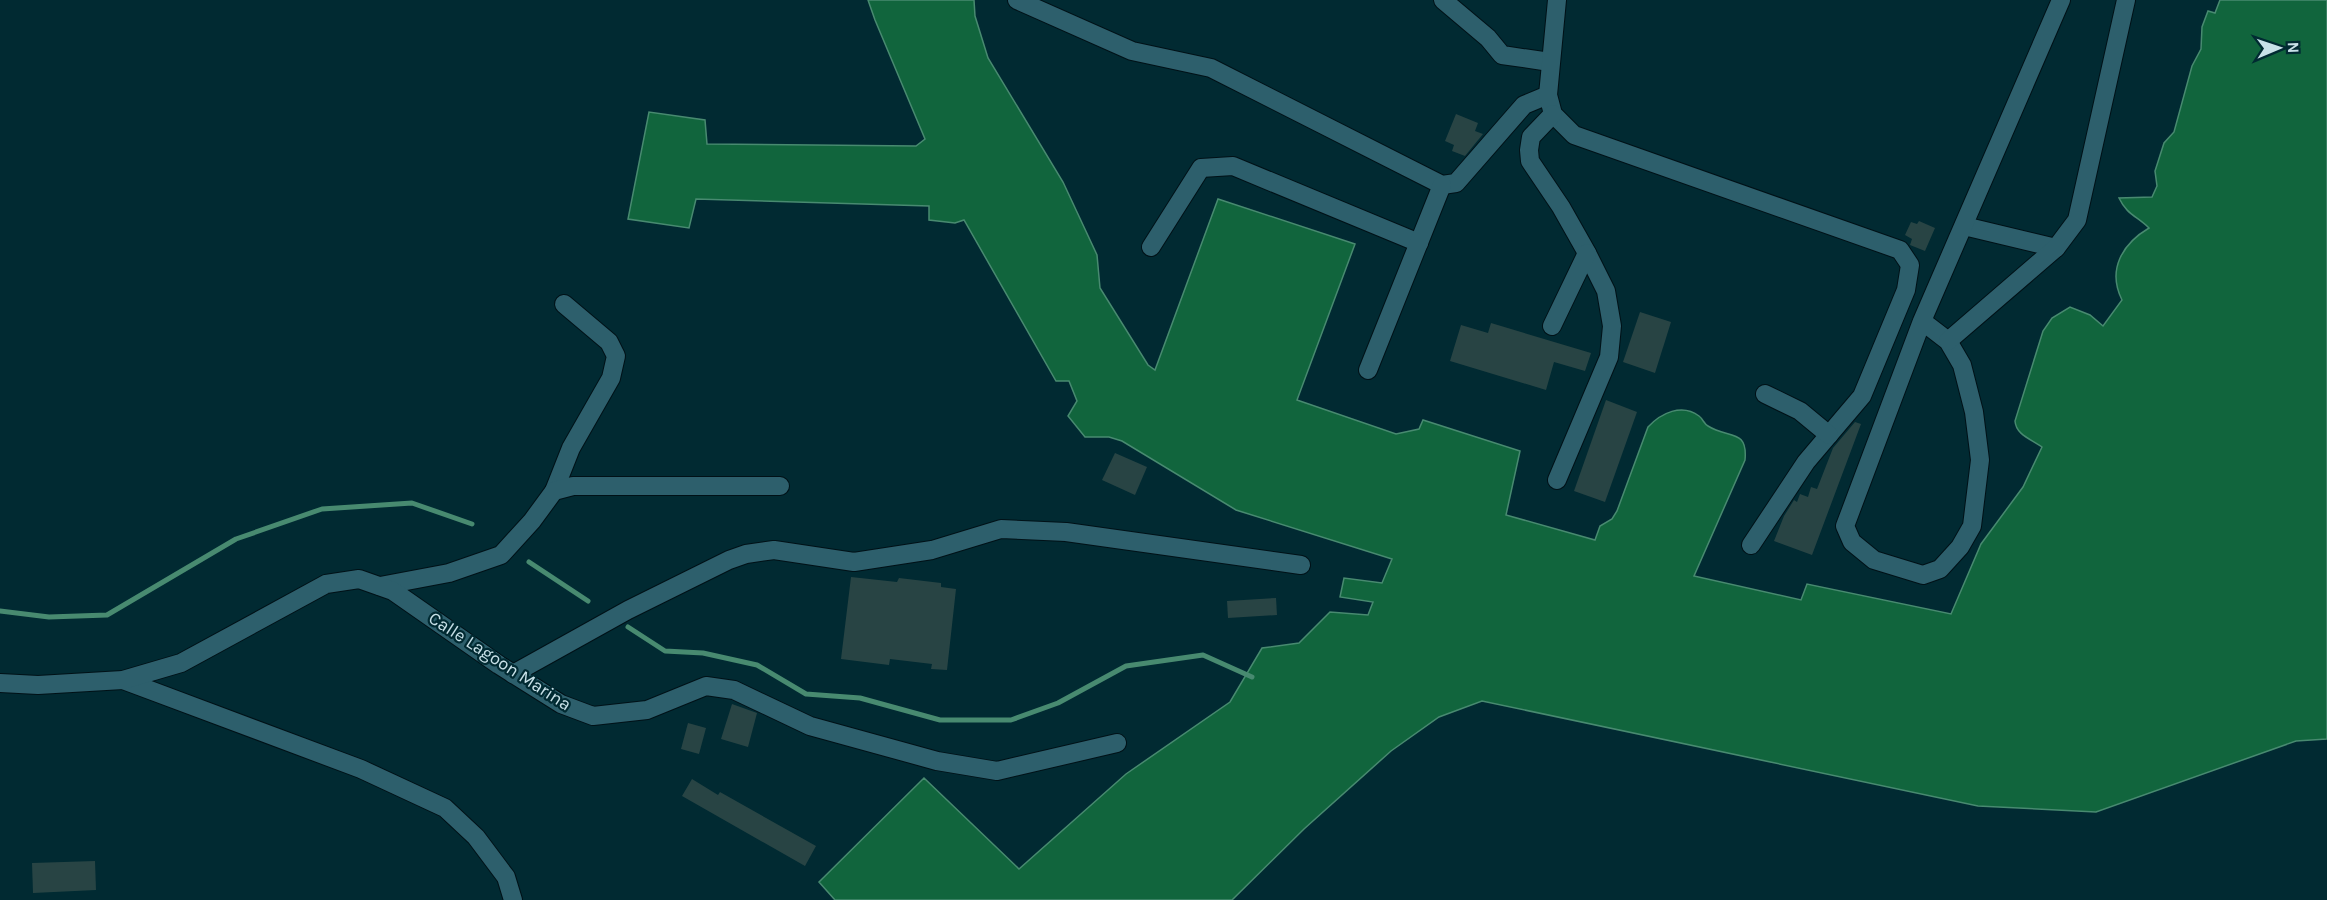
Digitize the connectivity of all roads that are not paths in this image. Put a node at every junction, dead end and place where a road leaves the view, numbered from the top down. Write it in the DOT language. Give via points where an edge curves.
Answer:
graph roads {
  1 [pos="1017,0"];
  2 [pos="1443,0"];
  3 [pos="1557,0"];
  4 [pos="2061,0"];
  5 [pos="2126,0"];
  6 [pos="1550,62"];
  7 [pos="1548,95"];
  8 [pos="1553,114"];
  9 [pos="1442,185"];
  10 [pos="1964,226"];
  11 [pos="1419,243"];
  12 [pos="1151,247"];
  13 [pos="2056,248"];
  14 [pos="1587,253"];
  15 [pos="564,304"];
  16 [pos="1922,321"];
  17 [pos="1552,326"];
  18 [pos="1948,341"];
  19 [pos="1368,370"];
  20 [pos="1765,394"];
  21 [pos="1828,435"];
  22 [pos="1557,480"];
  23 [pos="780,486"];
  24 [pos="554,491"];
  25 [pos="1751,545"];
  26 [pos="1301,565"];
  27 [pos="380,586"];
  28 [pos="513,674"];
  29 [pos="123,680"];
  30 [pos="0,683"];
  31 [pos="1117,743"];
  32 [pos="513,900"];
  1 -- 9 [label="street" via="1132,51 1211,68"];
  2 -- 6 [label="street" via="1488,38 1502,56"];
  3 -- 6 [label="street"];
  4 -- 10 [label="street"];
  5 -- 13 [label="street" via="2077,220"];
  6 -- 7 [label="street"];
  7 -- 8 [label="street"];
  7 -- 9 [label="street" via="1524,105 1456,183"];
  8 -- 14 [label="street" via="1531,137 1530,162"];
  8 -- 21 [label="street" via="1574,135 1900,250 1910,265 1906,290 1862,396"];
  9 -- 11 [label="street"];
  10 -- 13 [label="street"];
  10 -- 16 [label="street"];
  11 -- 12 [label="street" via="1233,166 1219,166 1201,168"];
  11 -- 19 [label="street"];
  13 -- 18 [label="street"];
  14 -- 17 [label="street"];
  14 -- 22 [label="street" via="1606,291 1612,326 1609,357"];
  15 -- 24 [label="street" via="609,342 616,356 611,378 571,448"];
  16 -- 18 [label="street"];
  16 -- 18 [label="street" via="1845,526 1852,543 1874,560 1923,575 1940,569 1972,526 1980,460 1974,412 1962,365"];
  20 -- 21 [label="street" via="1800,411"];
  21 -- 25 [label="street"];
  23 -- 24 [label="street" via="573,486"];
  24 -- 27 [label="street" via="501,555 449,573"];
  26 -- 28 [label="street" via="1066,532 1001,529 932,550 854,562 774,550 729,560"];
  27 -- 28 [label="street, Calle Lagoon Marina" via="393,591"];
  27 -- 29 [label="street, Calle Lagoon Marina" via="359,579 326,584 181,663"];
  28 -- 31 [label="street, Calle Lagoon Marina" via="561,704 593,716 647,710 706,686 734,690 810,726 937,761 997,771"];
  29 -- 30 [label="street, Calle Lagoon Marina"];
  29 -- 32 [label="street" via="361,769 445,808 476,837 500,869"];
}
